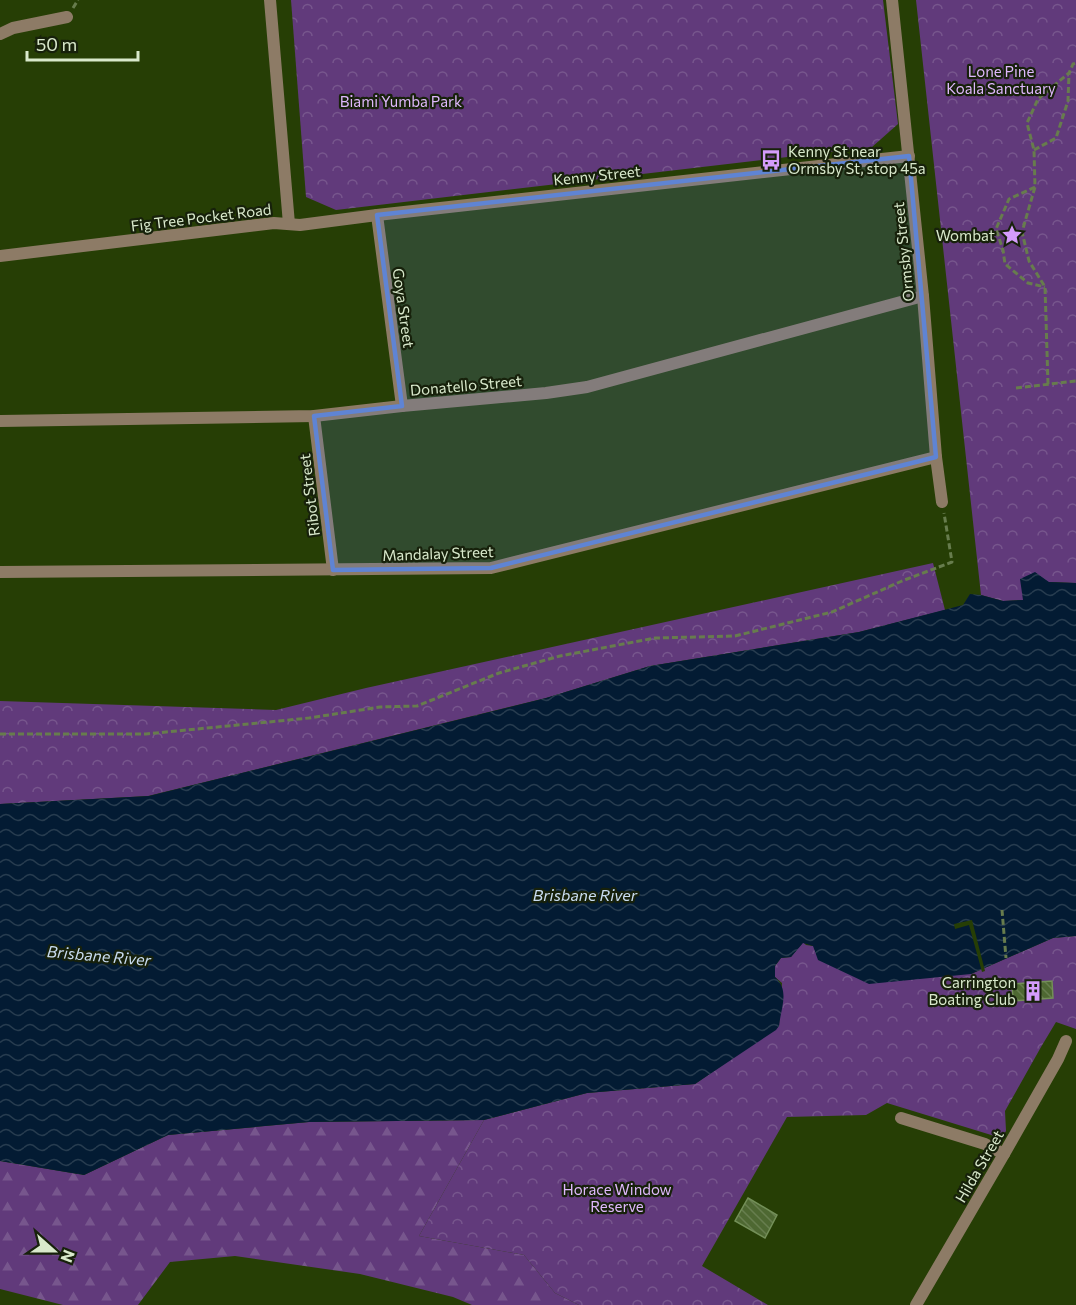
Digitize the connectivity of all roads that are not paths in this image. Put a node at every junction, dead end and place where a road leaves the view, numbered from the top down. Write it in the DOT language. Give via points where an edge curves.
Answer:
graph roads {
  1 [pos="270,0"];
  2 [pos="892,0"];
  3 [pos="67,17"];
  4 [pos="0,34"];
  5 [pos="909,156"];
  6 [pos="377,215"];
  7 [pos="290,224"];
  8 [pos="0,256"];
  9 [pos="923,296"];
  10 [pos="402,406"];
  11 [pos="314,416"];
  12 [pos="0,421"];
  13 [pos="936,458"];
  14 [pos="942,502"];
  15 [pos="333,570"];
  16 [pos="0,572"];
  17 [pos="1066,1041"];
  18 [pos="901,1118"];
  19 [pos="1004,1154"];
  20 [pos="916,1305"];
  1 -- 7 [label="street, Fig Tree Pocket Road"];
  2 -- 5 [label="street, Ormsby Street"];
  3 -- 4 [label="street"];
  5 -- 6 [label="street, Kenny Street"];
  5 -- 9 [label="street, Ormsby Street"];
  6 -- 7 [label="street, Kenny Street"];
  6 -- 10 [label="street, Goya Street"];
  7 -- 8 [label="street, Fig Tree Pocket Road"];
  9 -- 10 [label="street, Donatello Street" via="587,387"];
  9 -- 13 [label="street, Ormsby Street"];
  10 -- 11 [label="street, Donatello Street"];
  11 -- 12 [label="street, Donatello Street"];
  11 -- 15 [label="street, Ribot Street"];
  13 -- 14 [label="street, Ormsby Street"];
  13 -- 15 [label="street, Mandalay Street" via="491,568"];
  15 -- 16 [label="street, Mandalay Street"];
  17 -- 19 [label="street, Hilda Street"];
  18 -- 19 [label="street" via="985,1144"];
  19 -- 20 [label="street, Hilda Street"];
}
